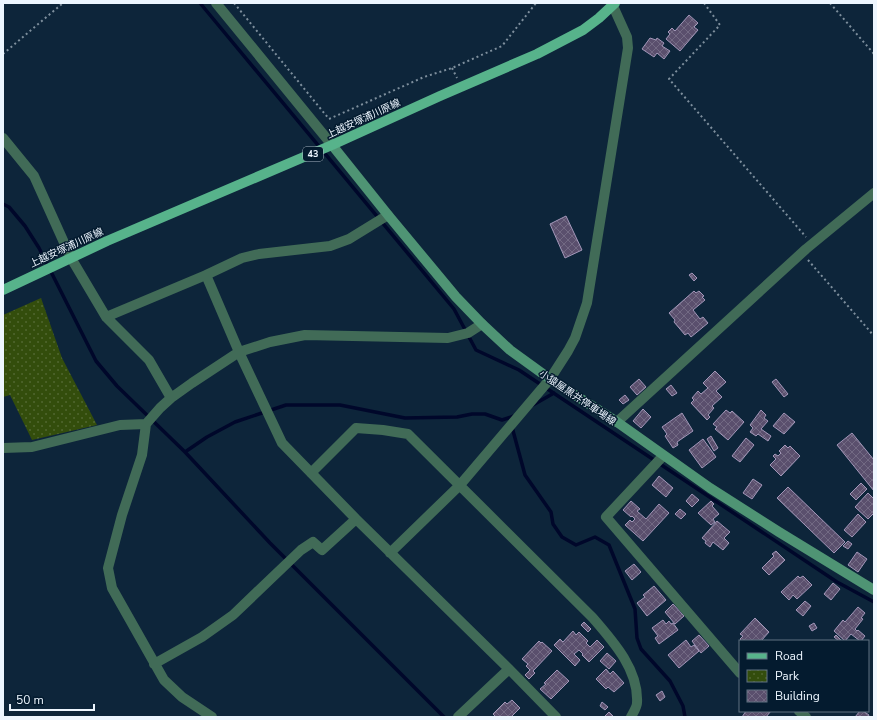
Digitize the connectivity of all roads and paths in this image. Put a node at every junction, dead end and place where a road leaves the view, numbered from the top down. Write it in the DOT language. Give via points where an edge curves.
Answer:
graph roads {
  1 [pos="63,3"];
  2 [pos="216,3"];
  3 [pos="234,3"];
  4 [pos="536,3"];
  5 [pos="704,3"];
  6 [pos="830,3"];
  7 [pos="614,4"];
  8 [pos="3,54"];
  9 [pos="874,54"];
  10 [pos="3,138"];
  11 [pos="332,146"];
  12 [pos="874,193"];
  13 [pos="388,215"];
  14 [pos="812,244"];
  15 [pos="802,253"];
  16 [pos="71,258"];
  17 [pos="206,275"];
  18 [pos="3,290"];
  19 [pos="106,317"];
  20 [pos="482,324"];
  21 [pos="874,336"];
  22 [pos="239,352"];
  23 [pos="550,379"];
  24 [pos="171,398"];
  25 [pos="617,422"];
  26 [pos="146,424"];
  27 [pos="3,448"];
  28 [pos="663,456"];
  29 [pos="311,473"];
  30 [pos="460,485"];
  31 [pos="356,519"];
  32 [pos="390,553"];
  33 [pos="874,590"];
  34 [pos="154,664"];
  35 [pos="509,668"];
  36 [pos="739,672"];
  37 [pos="461,714"];
  38 [pos="212,717"];
  39 [pos="556,717"];
  40 [pos="631,717"];
  1 -- 8 [label="path"];
  2 -- 11 [label="street"];
  3 -- 4 [label="path" via="329,119 502,46"];
  5 -- 14 [label="path" via="720,25 669,79"];
  6 -- 9 [label="path"];
  7 -- 11 [label="main road, 上越安塚浦川原線 / 43" via="583,30 561,42"];
  7 -- 23 [label="street" via="627,37 628,48 586,303 575,338"];
  10 -- 16 [label="street" via="34,176"];
  11 -- 13 [label="main road, 小猿屋黒井停車場線"];
  11 -- 16 [label="main road, 上越安塚浦川原線 / 43"];
  12 -- 14 [label="street"];
  13 -- 17 [label="street" via="349,239 330,246 242,258"];
  13 -- 20 [label="main road, 小猿屋黒井停車場線" via="456,297"];
  14 -- 15 [label="street"];
  15 -- 21 [label="path"];
  15 -- 25 [label="street"];
  16 -- 18 [label="main road, 上越安塚浦川原線 / 43"];
  16 -- 19 [label="street"];
  17 -- 19 [label="street"];
  17 -- 22 [label="street"];
  19 -- 24 [label="street" via="149,360"];
  20 -- 22 [label="street" via="468,333 448,338 305,336 270,342"];
  20 -- 23 [label="main road, 小猿屋黒井停車場線" via="510,350"];
  22 -- 24 [label="street"];
  22 -- 29 [label="street" via="282,443"];
  23 -- 25 [label="main road, 小猿屋黒井停車場線"];
  23 -- 30 [label="street"];
  24 -- 26 [label="street"];
  25 -- 28 [label="main road, 小猿屋黒井停車場線"];
  26 -- 27 [label="street" via="120,425 32,447"];
  26 -- 34 [label="street" via="142,455 108,568 112,588"];
  28 -- 33 [label="main road, 小猿屋黒井停車場線"];
  28 -- 36 [label="street" via="606,517"];
  29 -- 30 [label="street" via="356,428 383,430 408,434"];
  29 -- 31 [label="street"];
  30 -- 32 [label="street"];
  30 -- 40 [label="street" via="593,618 611,640 636,683 637,704"];
  31 -- 32 [label="street"];
  31 -- 34 [label="street" via="322,550 313,542 301,550 233,615 202,637"];
  32 -- 35 [label="street"];
  34 -- 38 [label="street" via="164,680 182,697"];
  35 -- 37 [label="street"];
  35 -- 39 [label="street"];
}
